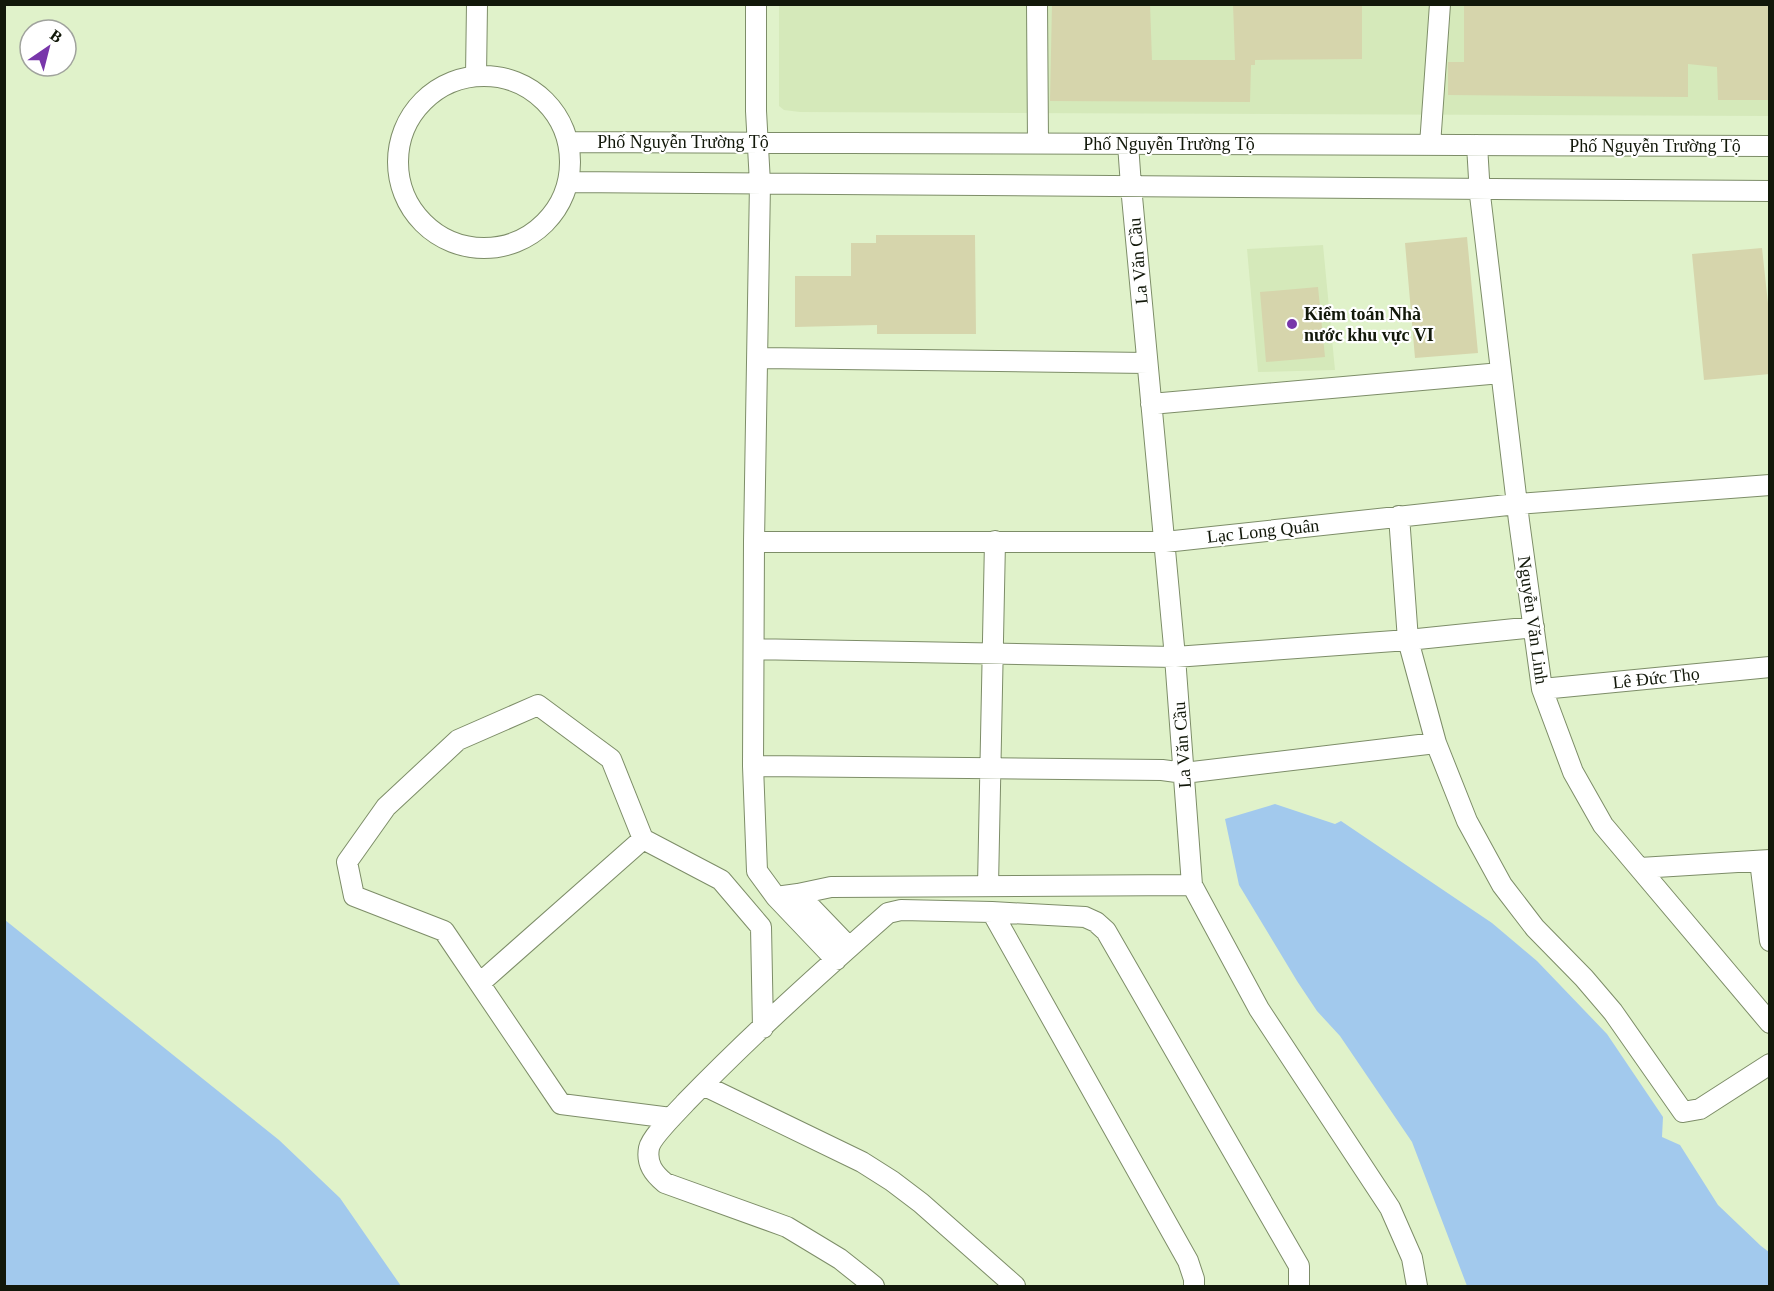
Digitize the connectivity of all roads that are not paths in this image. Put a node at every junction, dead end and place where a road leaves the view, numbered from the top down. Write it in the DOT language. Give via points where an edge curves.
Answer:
graph roads {
  1 [pos="477,4"];
  2 [pos="756,4"];
  3 [pos="1037,4"];
  4 [pos="1440,4"];
  5 [pos="476,76"];
  6 [pos="568,142"];
  7 [pos="758,142"];
  8 [pos="1038,143"];
  9 [pos="1128,144"];
  10 [pos="1430,145"];
  11 [pos="1476,145"];
  12 [pos="1770,146"];
  13 [pos="569,182"];
  14 [pos="760,183"];
  15 [pos="1131,186"];
  16 [pos="1479,189"];
  17 [pos="1770,191"];
  18 [pos="758,358"];
  19 [pos="1147,363"];
  20 [pos="1501,373"];
  21 [pos="1151,404"];
  22 [pos="1770,485"];
  23 [pos="1517,504"];
  24 [pos="1399,516"];
  25 [pos="994,541"];
  26 [pos="754,542"];
  27 [pos="1164,542"];
  28 [pos="1533,627"];
  29 [pos="1408,640"];
  30 [pos="754,649"];
  31 [pos="992,654"];
  32 [pos="1175,657"];
  33 [pos="1770,667"];
  34 [pos="1542,689"];
  35 [pos="1436,742"];
  36 [pos="753,766"];
  37 [pos="990,769"];
  38 [pos="1184,773"];
  39 [pos="643,839"];
  40 [pos="1765,860"];
  41 [pos="1640,868"];
  42 [pos="1192,885"];
  43 [pos="988,886"];
  44 [pos="798,894"];
  45 [pos="776,897"];
  46 [pos="992,912"];
  47 [pos="1770,941"];
  48 [pos="842,953"];
  49 [pos="480,983"];
  50 [pos="1770,1023"];
  51 [pos="763,1028"];
  52 [pos="1770,1064"];
  53 [pos="703,1085"];
  54 [pos="671,1118"];
  55 [pos="874,1287"];
  56 [pos="1015,1287"];
  57 [pos="1194,1287"];
  58 [pos="1299,1287"];
  59 [pos="1417,1287"];
  1 -- 5 [label="street"];
  2 -- 7 [label="street"];
  3 -- 8 [label="street"];
  4 -- 10 [label="street"];
  5 -- 6 [label="street" via="501,77 524,85 544,100 559,119"];
  5 -- 13 [label="street" via="447,83 423,99 406,123 397,151 398,180 409,207 429,230 454,244 483,249 512,244 538,230 558,209"];
  6 -- 7 [label="street, Phố Nguyễn Trường Tộ"];
  6 -- 13 [label="street"];
  7 -- 8 [label="street, Phố Nguyễn Trường Tộ"];
  7 -- 14 [label="street"];
  8 -- 9 [label="street, Phố Nguyễn Trường Tộ"];
  9 -- 10 [label="street, Phố Nguyễn Trường Tộ"];
  9 -- 15 [label="street, La Văn Cầu"];
  10 -- 11 [label="street, Phố Nguyễn Trường Tộ"];
  11 -- 12 [label="street, Phố Nguyễn Trường Tộ"];
  11 -- 16 [label="street, Nguyễn Văn Linh"];
  13 -- 14 [label="street"];
  14 -- 15 [label="street"];
  14 -- 18 [label="street"];
  15 -- 16 [label="street"];
  15 -- 19 [label="street, La Văn Cầu"];
  16 -- 17 [label="street"];
  16 -- 20 [label="street, Nguyễn Văn Linh"];
  18 -- 19 [label="street"];
  18 -- 26 [label="street"];
  19 -- 21 [label="street, La Văn Cầu"];
  20 -- 21 [label="street"];
  20 -- 23 [label="street, Nguyễn Văn Linh"];
  21 -- 27 [label="street, La Văn Cầu"];
  22 -- 23 [label="street, Lạc Long Quân"];
  23 -- 24 [label="street, Lạc Long Quân"];
  23 -- 28 [label="street, Nguyễn Văn Linh"];
  24 -- 27 [label="street, Lạc Long Quân"];
  24 -- 29 [label="street"];
  25 -- 26 [label="street, Lạc Long Quân"];
  25 -- 27 [label="street, Lạc Long Quân"];
  25 -- 31 [label="street"];
  26 -- 30 [label="street"];
  27 -- 32 [label="street, La Văn Cầu"];
  28 -- 29 [label="street"];
  28 -- 34 [label="street, Nguyễn Văn Linh"];
  29 -- 32 [label="street"];
  29 -- 35 [label="street"];
  30 -- 31 [label="street"];
  30 -- 36 [label="street"];
  31 -- 32 [label="street"];
  31 -- 37 [label="street"];
  32 -- 38 [label="street, La Văn Cầu"];
  33 -- 34 [label="street, Lê Đức Thọ"];
  34 -- 41 [label="street, Nguyễn Văn Linh" via="1573,772 1603,825"];
  35 -- 38 [label="street"];
  35 -- 52 [label="street" via="1467,821 1502,885 1535,928 1614,1012 1683,1112 1700,1109"];
  36 -- 37 [label="street"];
  36 -- 45 [label="street" via="757,871"];
  37 -- 38 [label="street"];
  37 -- 43 [label="street"];
  38 -- 42 [label="street, La Văn Cầu"];
  39 -- 49 [label="street"];
  39 -- 49 [label="street" via="611,759 538,705 458,740 386,807 346,862 354,896 444,931"];
  39 -- 51 [label="street" via="721,880 761,927"];
  40 -- 41 [label="street"];
  40 -- 47 [label="street"];
  41 -- 50 [label="street, Nguyễn Văn Linh"];
  42 -- 43 [label="street"];
  42 -- 59 [label="street, La Văn Cầu" via="1259,1009 1390,1208 1412,1258"];
  43 -- 44 [label="street" via="831,887"];
  44 -- 45 [label="street"];
  44 -- 48 [label="street"];
  45 -- 48 [label="street"];
  46 -- 48 [label="street" via="888,913"];
  46 -- 57 [label="street" via="1188,1261"];
  46 -- 58 [label="street" via="1085,917 1106,931 1299,1266"];
  48 -- 51 [label="street"];
  49 -- 54 [label="street" via="561,1104"];
  51 -- 53 [label="street"];
  53 -- 54 [label="street"];
  53 -- 56 [label="street" via="862,1162 892,1181"];
  54 -- 55 [label="street" via="649,1146 648,1161 654,1174 665,1183 786,1227 840,1258"];
}
